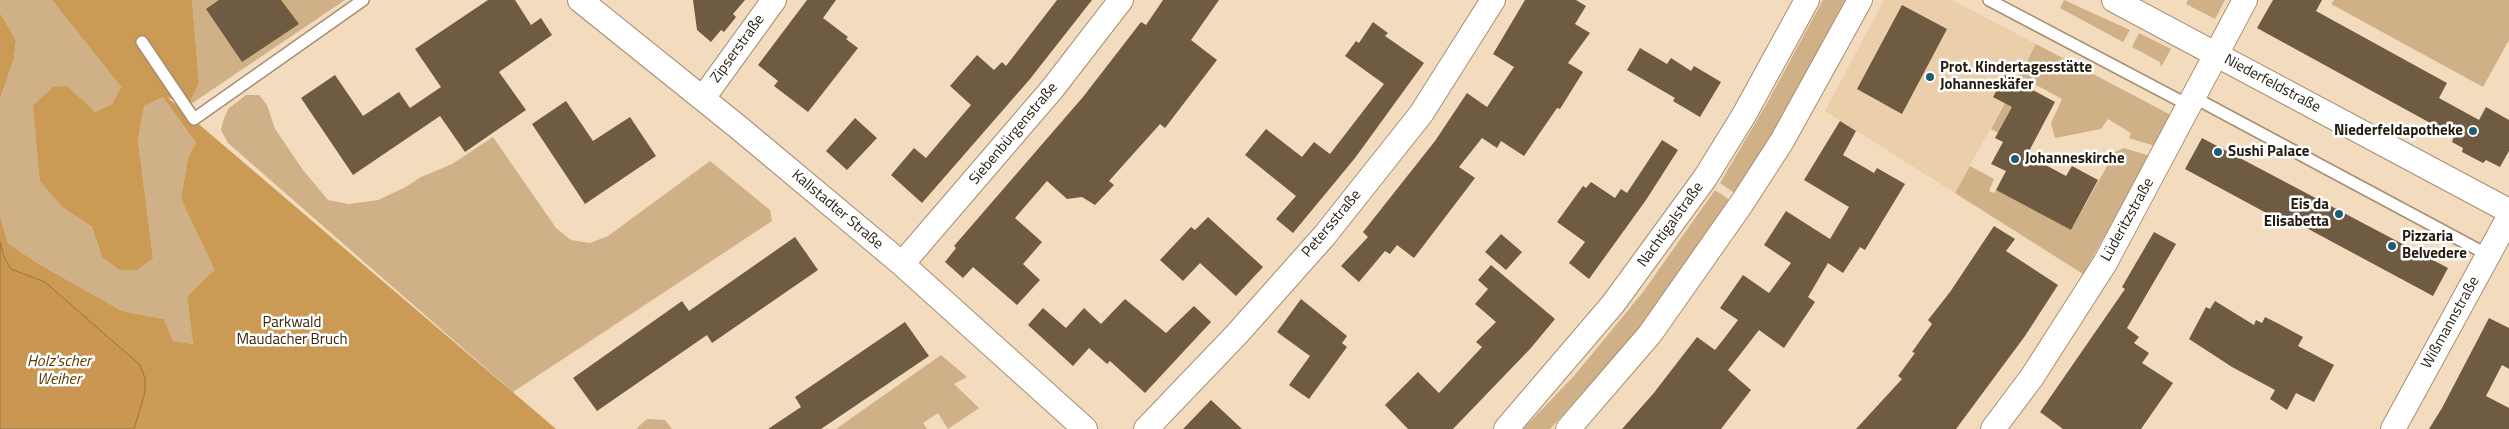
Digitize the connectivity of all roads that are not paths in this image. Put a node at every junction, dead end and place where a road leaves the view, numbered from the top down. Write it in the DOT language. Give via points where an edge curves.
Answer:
graph roads {
  1 [pos="363,0"];
  2 [pos="580,0"];
  3 [pos="774,0"];
  4 [pos="1121,0"];
  5 [pos="1493,0"];
  6 [pos="1807,0"];
  7 [pos="1860,0"];
  8 [pos="1989,0"];
  9 [pos="2114,0"];
  10 [pos="2245,0"];
  11 [pos="142,42"];
  12 [pos="2217,54"];
  13 [pos="702,98"];
  14 [pos="2192,102"];
  15 [pos="2509,210"];
  16 [pos="2509,216"];
  17 [pos="2488,255"];
  18 [pos="902,264"];
  19 [pos="1085,429"];
  20 [pos="1146,429"];
  21 [pos="1506,429"];
  22 [pos="1568,429"];
  23 [pos="1993,429"];
  24 [pos="2393,429"];
  1 -- 11 [label="lane" via="194,119"];
  2 -- 13 [label="street, Kallstadter Straße"];
  3 -- 13 [label="street, Zipserstraße"];
  4 -- 18 [label="street, Siebenbürgenstraße" via="1054,88"];
  5 -- 20 [label="street, Petersstraße" via="1421,114 1325,235"];
  6 -- 21 [label="street, Nachtigalstraße" via="1744,115 1705,178 1613,304"];
  7 -- 22 [label="street" via="1782,141 1742,203 1650,334"];
  8 -- 14 [label="lane"];
  9 -- 12 [label="street, Niederfeldstraße"];
  10 -- 12 [label="street, Lüderitzstraße"];
  12 -- 14 [label="street, Lüderitzstraße"];
  12 -- 15 [label="street, Niederfeldstraße"];
  13 -- 18 [label="street, Kallstadter Straße"];
  14 -- 17 [label="lane"];
  14 -- 23 [label="street, Lüderitzstraße" via="2105,263 2032,377"];
  16 -- 17 [label="street, Wißmannstraße"];
  17 -- 24 [label="street, Wißmannstraße"];
  18 -- 19 [label="street, Kallstadter Straße"];
}
